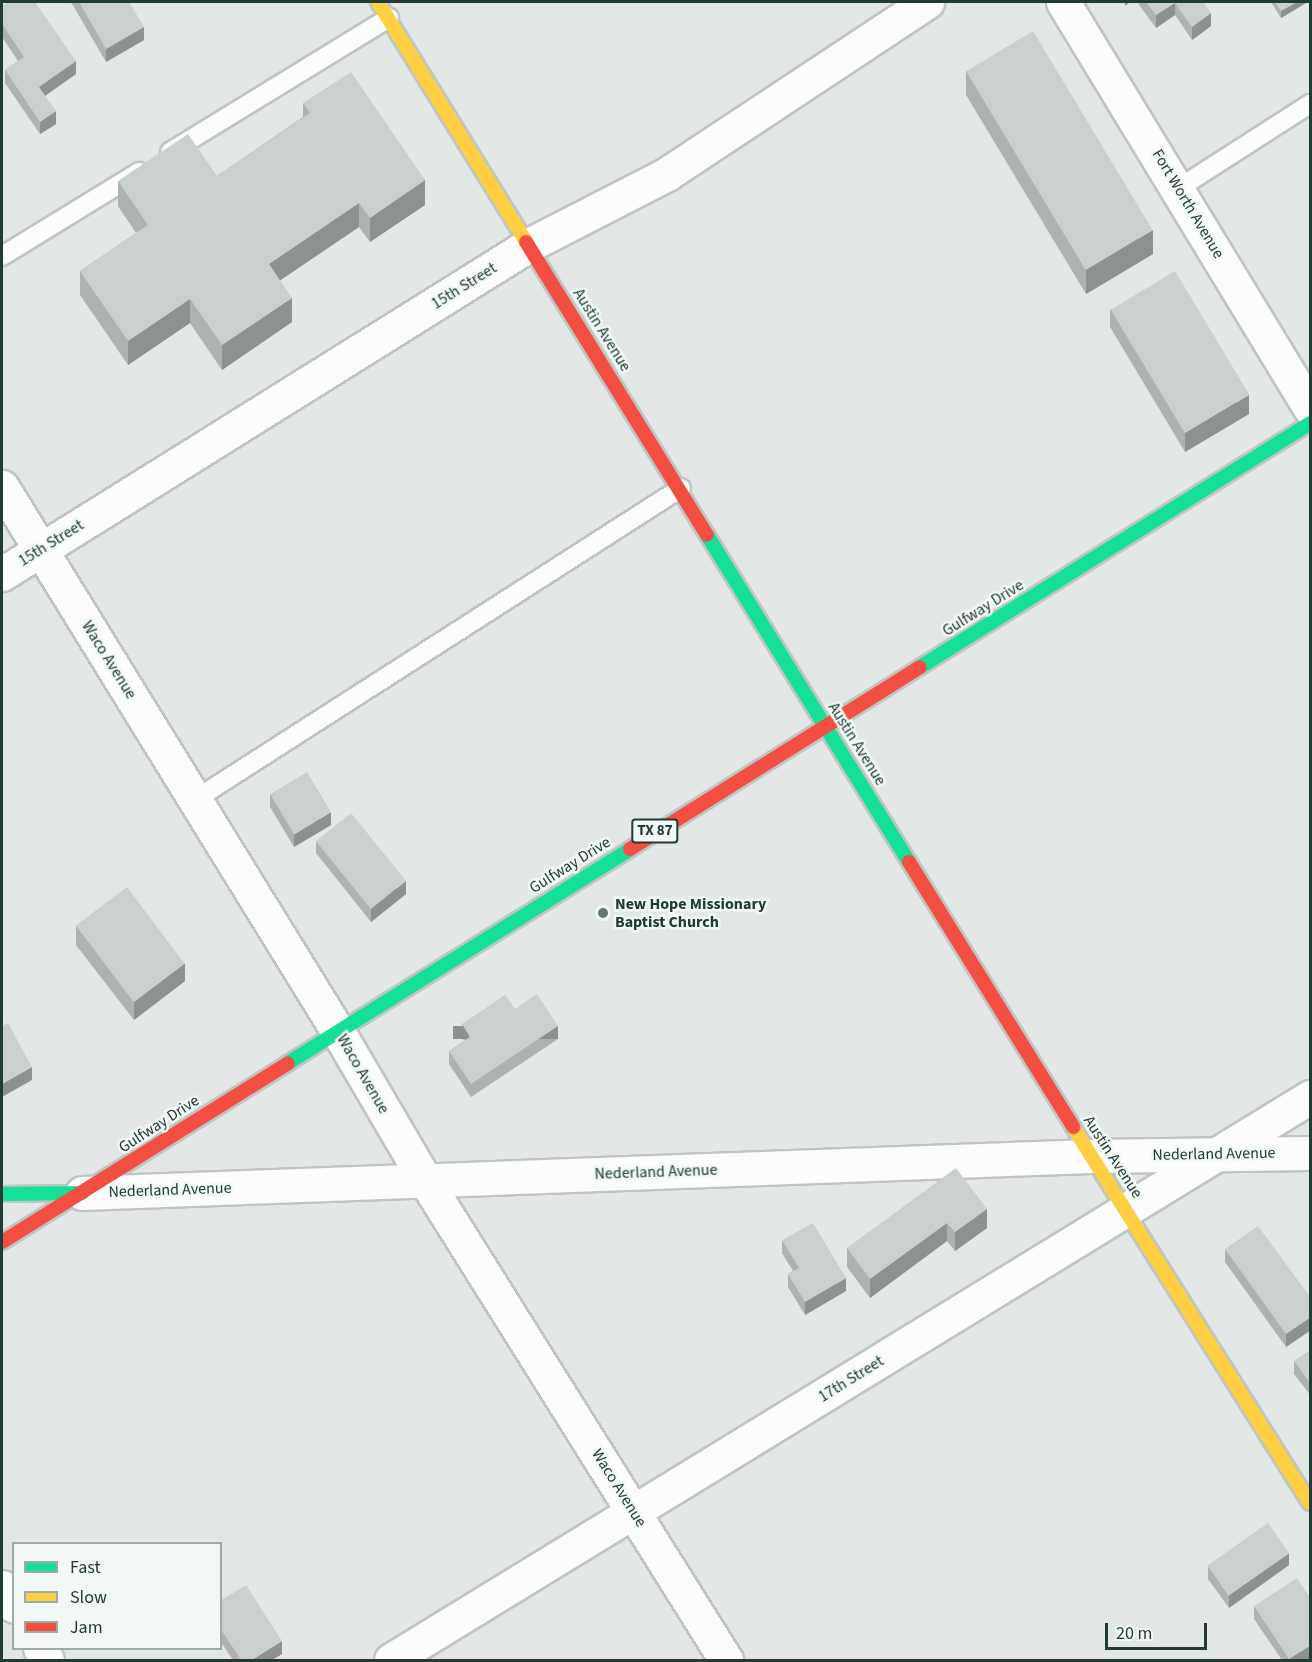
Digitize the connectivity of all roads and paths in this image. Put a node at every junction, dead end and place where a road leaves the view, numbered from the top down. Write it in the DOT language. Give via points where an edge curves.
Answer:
graph roads {
  1 [pos="378,2"];
  2 [pos="927,2"];
  3 [pos="1063,2"];
  4 [pos="388,18"];
  5 [pos="1311,104"];
  6 [pos="1179,188"];
  7 [pos="529,245"];
  8 [pos="2,256"];
  9 [pos="1311,408"];
  10 [pos="1311,423"];
  11 [pos="2,487"];
  12 [pos="681,488"];
  13 [pos="40,550"];
  14 [pos="2,574"];
  15 [pos="826,725"];
  16 [pos="196,800"];
  17 [pos="337,1030"];
  18 [pos="1311,1097"];
  19 [pos="1311,1153"];
  20 [pos="1215,1155"];
  21 [pos="1091,1156"];
  22 [pos="425,1180"];
  23 [pos="82,1193"];
  24 [pos="2,1194"];
  25 [pos="1127,1209"];
  26 [pos="2,1242"];
  27 [pos="1311,1503"];
  28 [pos="634,1512"];
  29 [pos="2,1587"];
  30 [pos="12,1603"];
  31 [pos="391,1660"];
  32 [pos="726,1660"];
  1 -- 4 [label="street, Austin Avenue"];
  2 -- 7 [label="street, 15th Street" via="667,174"];
  3 -- 6 [label="street, Fort Worth Avenue"];
  4 -- 7 [label="street, Austin Avenue"];
  4 -- 8 [label="lane"];
  5 -- 6 [label="lane"];
  6 -- 9 [label="street, Fort Worth Avenue"];
  7 -- 12 [label="street, Austin Avenue"];
  7 -- 13 [label="street, 15th Street"];
  10 -- 15 [label="street, Gulfway Drive / TX 87"];
  11 -- 13 [label="street, Waco Avenue"];
  12 -- 15 [label="street, Austin Avenue"];
  12 -- 16 [label="lane"];
  13 -- 14 [label="street, 15th Street"];
  13 -- 16 [label="street, Waco Avenue"];
  15 -- 17 [label="street, Gulfway Drive / TX 87"];
  15 -- 21 [label="street, Austin Avenue"];
  16 -- 17 [label="street, Waco Avenue"];
  17 -- 22 [label="street, Waco Avenue"];
  17 -- 23 [label="street, Gulfway Drive / TX 87"];
  18 -- 20 [label="street, 17th Street"];
  19 -- 20 [label="street, Nederland Avenue"];
  20 -- 21 [label="street, Nederland Avenue"];
  20 -- 25 [label="street, 17th Street"];
  21 -- 22 [label="street, Nederland Avenue"];
  21 -- 25 [label="street, Austin Avenue"];
  22 -- 23 [label="street, Nederland Avenue"];
  22 -- 28 [label="street, Waco Avenue"];
  23 -- 24 [label="street, Nederland Avenue"];
  23 -- 26 [label="street, Gulfway Drive / TX 87"];
  25 -- 27 [label="street, Austin Avenue"];
  25 -- 28 [label="street, 17th Street"];
  28 -- 31 [label="street, 17th Street"];
  28 -- 32 [label="street, Waco Avenue"];
  29 -- 30 [label="street"];
}
